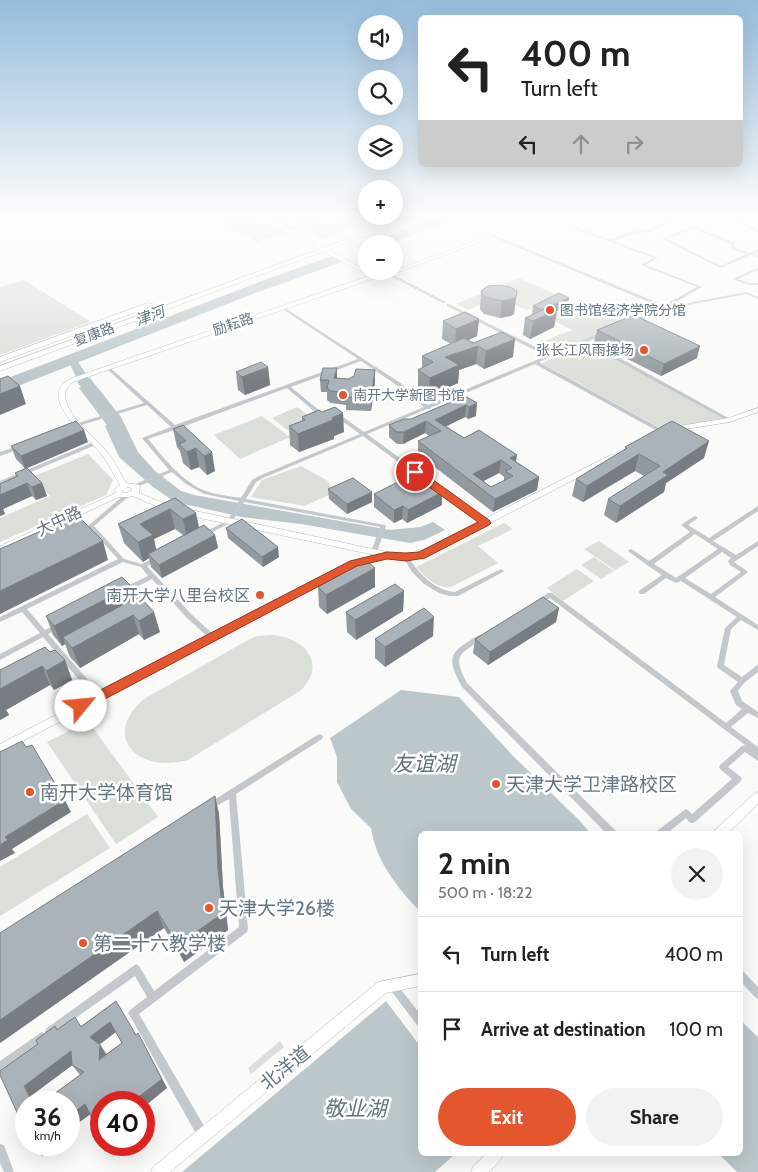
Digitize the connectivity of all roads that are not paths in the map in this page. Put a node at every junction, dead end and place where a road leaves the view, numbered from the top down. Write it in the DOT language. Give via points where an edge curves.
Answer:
graph roads {
  1 [pos="247,272"];
  2 [pos="252,272"];
  3 [pos="579,272"];
  4 [pos="660,272"];
  5 [pos="752,272"];
  6 [pos="362,280"];
  7 [pos="401,280"];
  8 [pos="758,284"];
  9 [pos="758,298"];
  10 [pos="282,307"];
  11 [pos="666,307"];
  12 [pos="627,324"];
  13 [pos="610,331"];
  14 [pos="586,341"];
  15 [pos="550,356"];
  16 [pos="0,360"];
  17 [pos="361,360"];
  18 [pos="536,362"];
  19 [pos="108,367"];
  20 [pos="0,369"];
  21 [pos="288,387"];
  22 [pos="148,403"];
  23 [pos="428,408"];
  24 [pos="758,410"];
  25 [pos="730,420"];
  26 [pos="77,424"];
  27 [pos="68,427"];
  28 [pos="175,428"];
  29 [pos="663,432"];
  30 [pos="364,435"];
  31 [pos="655,436"];
  32 [pos="96,443"];
  33 [pos="26,444"];
  34 [pos="0,454"];
  35 [pos="620,454"];
  36 [pos="173,470"];
  37 [pos="162,474"];
  38 [pos="0,484"];
  39 [pos="128,492"];
  40 [pos="242,499"];
  41 [pos="758,508"];
  42 [pos="696,518"];
  43 [pos="230,521"];
  44 [pos="485,523"];
  45 [pos="383,526"];
  46 [pos="694,532"];
  47 [pos="196,538"];
  48 [pos="709,541"];
  49 [pos="758,542"];
  50 [pos="0,549"];
  51 [pos="722,549"];
  52 [pos="631,551"];
  53 [pos="374,552"];
  54 [pos="387,555"];
  55 [pos="161,556"];
  56 [pos="406,557"];
  57 [pos="736,558"];
  58 [pos="122,560"];
  59 [pos="649,564"];
  60 [pos="143,566"];
  61 [pos="501,570"];
  62 [pos="666,575"];
  63 [pos="153,576"];
  64 [pos="681,578"];
  65 [pos="642,592"];
  66 [pos="121,593"];
  67 [pos="711,598"];
  68 [pos="534,605"];
  69 [pos="23,609"];
  70 [pos="741,617"];
  71 [pos="0,620"];
  72 [pos="60,625"];
  73 [pos="758,628"];
  74 [pos="43,634"];
  75 [pos="486,634"];
  76 [pos="213,638"];
  77 [pos="0,657"];
  78 [pos="758,668"];
  79 [pos="742,681"];
  80 [pos="98,697"];
  81 [pos="747,709"];
  82 [pos="758,715"];
  83 [pos="726,727"];
  84 [pos="319,737"];
  85 [pos="0,749"];
  86 [pos="758,751"];
  87 [pos="758,758"];
  88 [pos="232,792"];
  89 [pos="758,792"];
  90 [pos="758,797"];
  91 [pos="199,813"];
  92 [pos="610,831"];
  93 [pos="664,831"];
  94 [pos="715,831"];
  95 [pos="722,831"];
  96 [pos="743,977"];
  97 [pos="418,980"];
  98 [pos="391,984"];
  99 [pos="758,994"];
  100 [pos="153,998"];
  101 [pos="418,1019"];
  102 [pos="0,1067"];
  103 [pos="203,1135"];
  104 [pos="0,1149"];
  105 [pos="494,1156"];
  106 [pos="9,1172"];
  107 [pos="158,1172"];
  108 [pos="478,1172"];
  1 -- 16 [label="highway, 复康路"];
  2 -- 20 [label="highway, 复康路"];
  3 -- 11 [label="street"];
  4 -- 11 [label="street" via="700,287"];
  5 -- 8 [label="street" via="734,279"];
  6 -- 10 [label="street, 励耘路"];
  7 -- 15 [label="street"];
  9 -- 11 [label="street" via="746,293"];
  10 -- 17 [label="street"];
  10 -- 19 [label="street, 励耘路"];
  11 -- 12 [label="street"];
  13 -- 14 [label="street"];
  14 -- 15 [label="street"];
  14 -- 25 [label="street"];
  15 -- 18 [label="street"];
  17 -- 21 [label="street"];
  17 -- 23 [label="street"];
  18 -- 23 [label="street"];
  18 -- 29 [label="street"];
  19 -- 22 [label="street"];
  19 -- 26 [label="street, 励耘路" via="76,378 61,391 62,403"];
  21 -- 28 [label="street"];
  21 -- 30 [label="street" via="326,419 336,414"];
  22 -- 26 [label="street"];
  22 -- 28 [label="street"];
  23 -- 30 [label="street"];
  24 -- 25 [label="street"];
  25 -- 29 [label="street"];
  26 -- 27 [label="street"];
  26 -- 32 [label="street"];
  28 -- 36 [label="street" via="145,438"];
  29 -- 31 [label="street"];
  30 -- 40 [label="street" via="260,477"];
  30 -- 44 [label="street"];
  32 -- 38 [label="street"];
  32 -- 39 [label="street" via="124,485 119,488"];
  33 -- 34 [label="street"];
  35 -- 44 [label="street"];
  36 -- 37 [label="street"];
  36 -- 40 [label="street" via="194,488"];
  37 -- 39 [label="street"];
  39 -- 43 [label="street" via="162,506"];
  39 -- 50 [label="street, 大中路"];
  39 -- 58 [label="street" via="87,527"];
  40 -- 43 [label="street"];
  40 -- 45 [label="street"];
  41 -- 48 [label="street"];
  42 -- 46 [label="street" via="684,525"];
  43 -- 47 [label="street"];
  43 -- 53 [label="street"];
  44 -- 56 [label="street" via="421,555"];
  45 -- 53 [label="street"];
  46 -- 48 [label="street"];
  46 -- 59 [label="street"];
  48 -- 51 [label="street"];
  49 -- 57 [label="street"];
  51 -- 57 [label="street"];
  51 -- 64 [label="street"];
  52 -- 59 [label="street"];
  53 -- 54 [label="street"];
  54 -- 56 [label="street"];
  54 -- 76 [label="street" via="354,564"];
  55 -- 60 [label="street"];
  56 -- 61 [label="street" via="421,577 448,594 456,594"];
  57 -- 67 [label="street" via="732,564 745,572"];
  58 -- 60 [label="street"];
  58 -- 69 [label="street"];
  59 -- 62 [label="street"];
  60 -- 63 [label="street"];
  62 -- 64 [label="street" via="676,582"];
  62 -- 65 [label="street"];
  63 -- 66 [label="street"];
  63 -- 76 [label="street"];
  64 -- 67 [label="street"];
  67 -- 70 [label="street"];
  68 -- 83 [label="street" via="550,595"];
  69 -- 71 [label="street"];
  69 -- 74 [label="street"];
  70 -- 73 [label="street"];
  70 -- 79 [label="street" via="728,628 720,666"];
  72 -- 74 [label="street"];
  74 -- 77 [label="street"];
  74 -- 80 [label="street"];
  75 -- 92 [label="street" via="457,654 454,665 464,685"];
  76 -- 80 [label="street"];
  78 -- 79 [label="street"];
  79 -- 81 [label="street" via="734,691 739,703"];
  80 -- 85 [label="street"];
  81 -- 82 [label="street"];
  81 -- 83 [label="street"];
  83 -- 86 [label="street"];
  84 -- 88 [label="street"];
  87 -- 93 [label="street" via="746,748 723,767 738,779 692,818 686,813"];
  88 -- 91 [label="street"];
  88 -- 100 [label="street" via="244,929"];
  89 -- 94 [label="street"];
  90 -- 95 [label="street"];
  96 -- 99 [label="street"];
  97 -- 98 [label="street, 北洋道"];
  98 -- 101 [label="street"];
  98 -- 103 [label="street, 北洋道" via="377,992"];
  100 -- 102 [label="street" via="136,969"];
  100 -- 103 [label="street" via="133,1012"];
  103 -- 107 [label="street, 北洋道"];
  104 -- 106 [label="street"];
  105 -- 108 [label="street"];
}
